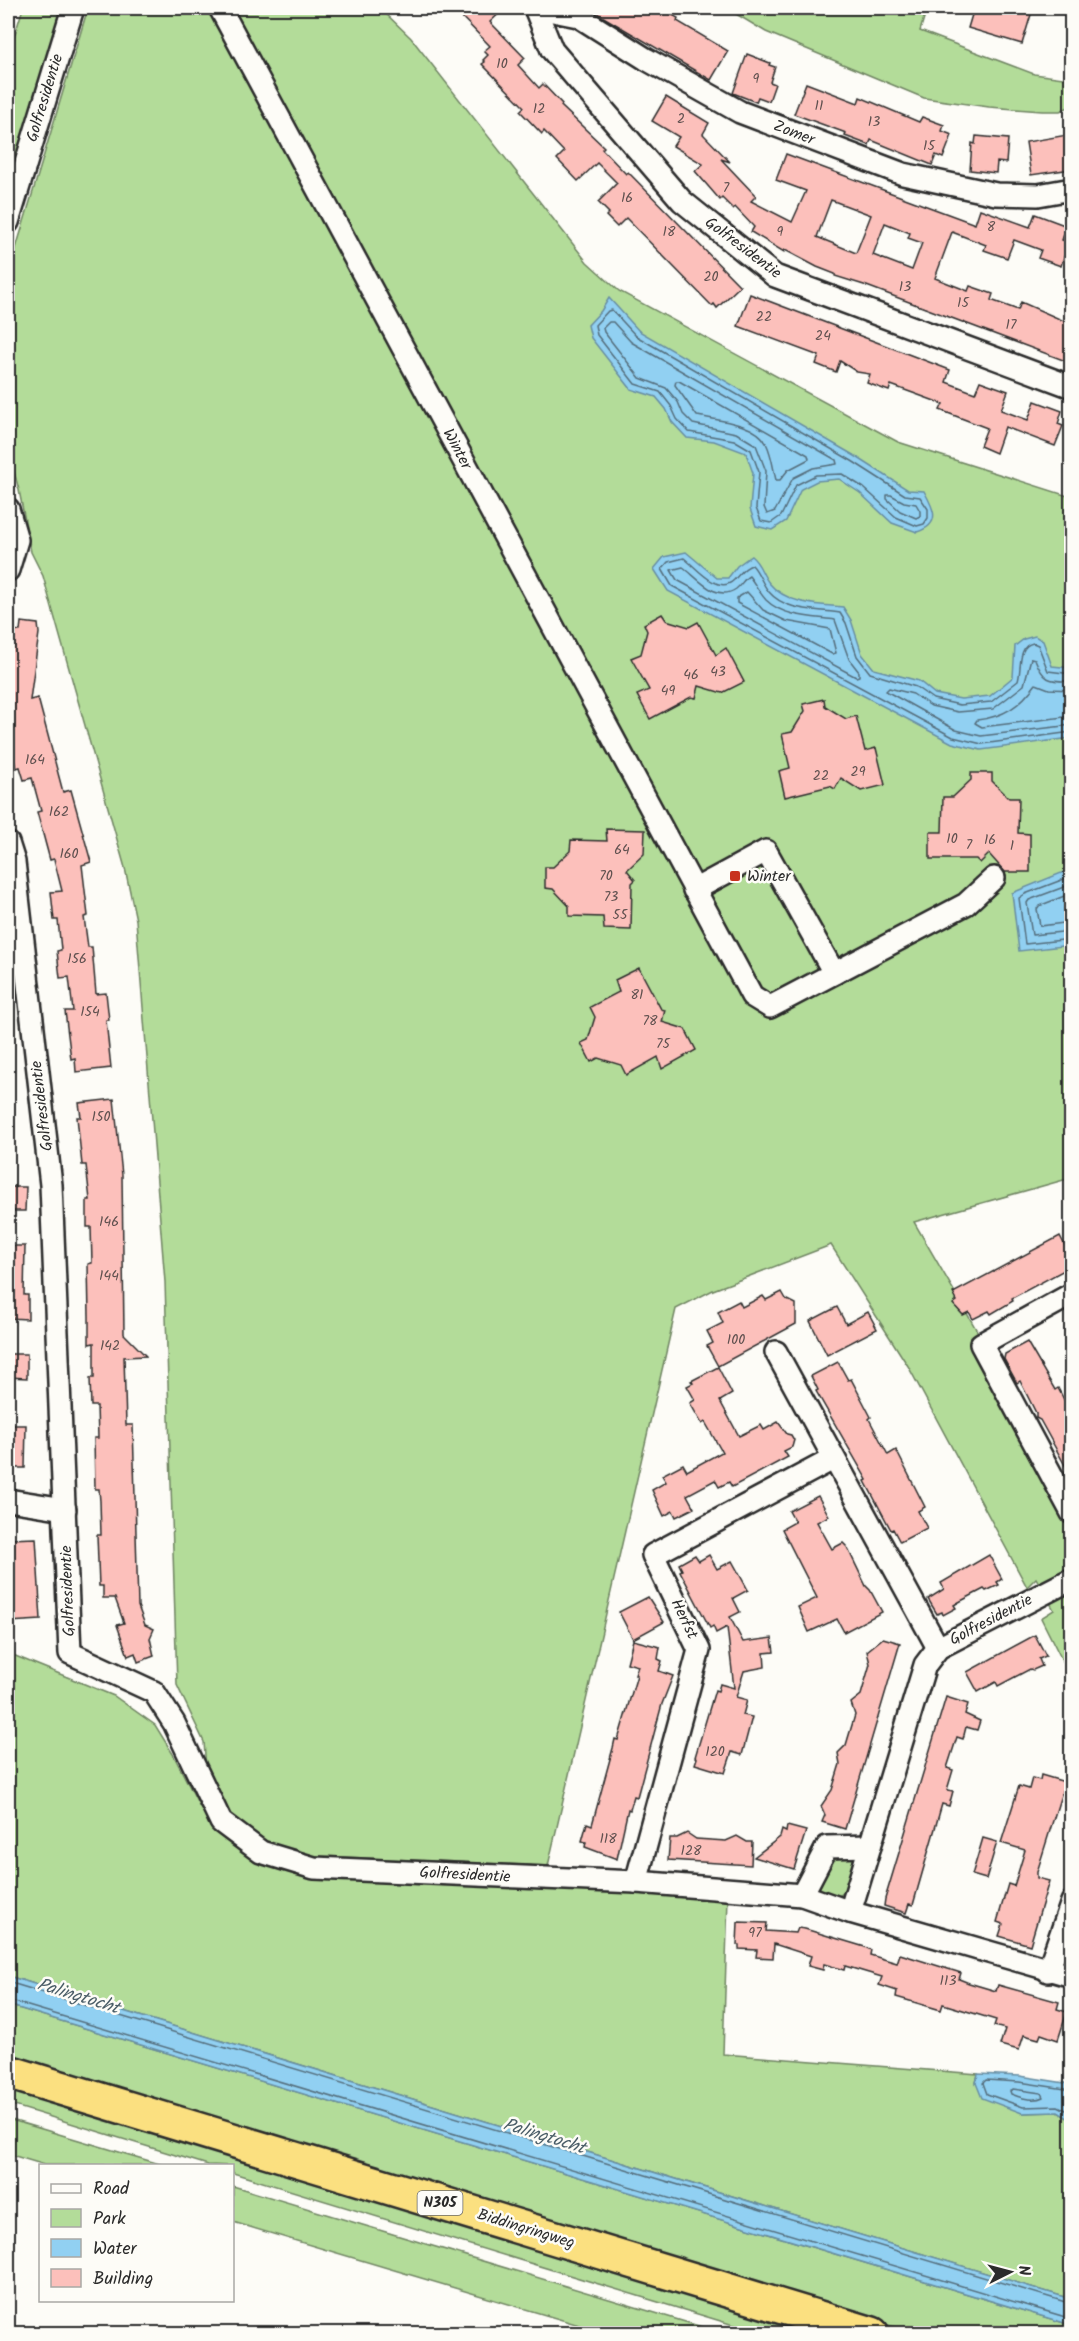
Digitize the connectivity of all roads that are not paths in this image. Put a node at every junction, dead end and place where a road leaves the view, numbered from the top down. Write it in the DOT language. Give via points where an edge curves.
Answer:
graph roads {
  1 [pos="73,8"];
  2 [pos="220,8"];
  3 [pos="537,8"];
  4 [pos="1071,189"];
  5 [pos="8,222"];
  6 [pos="1071,387"];
  7 [pos="8,509"];
  8 [pos="8,570"];
  9 [pos="10,856"];
  10 [pos="994,878"];
  11 [pos="694,890"];
  12 [pos="834,973"];
  13 [pos="1071,1294"];
  14 [pos="776,1352"];
  15 [pos="833,1459"];
  16 [pos="8,1500"];
  17 [pos="65,1509"];
  18 [pos="1071,1513"];
  19 [pos="1071,1579"];
  20 [pos="938,1648"];
  21 [pos="870,1846"];
  22 [pos="636,1882"];
  23 [pos="802,1895"];
  24 [pos="1071,1902"];
  25 [pos="850,1912"];
  26 [pos="1048,1971"];
  27 [pos="1071,1976"];
  28 [pos="8,2072"];
  29 [pos="872,2334"];
  1 -- 5 [label="street, Golfresidentie"];
  2 -- 11 [label="street, Winter"];
  3 -- 4 [label="street, Zomer" via="578,16 740,112 903,174 996,194 1038,195"];
  3 -- 6 [label="street, Golfresidentie" via="552,50 682,201 775,276"];
  7 -- 8 [label="street" via="17,540"];
  9 -- 17 [label="street, Golfresidentie" via="51,1185"];
  10 -- 12 [label="street, Winter" via="966,904"];
  11 -- 12 [label="street, Winter" via="752,996 770,1006"];
  11 -- 12 [label="street" via="766,851"];
  13 -- 18 [label="street" via="981,1344"];
  14 -- 15 [label="street"];
  15 -- 20 [label="street"];
  15 -- 22 [label="street, Herfst" via="653,1555 699,1650"];
  16 -- 17 [label="street"];
  17 -- 22 [label="street, Golfresidentie" via="70,1653 154,1692 174,1723 221,1822 261,1852 314,1868"];
  19 -- 20 [label="street, Golfresidentie"];
  20 -- 21 [label="street, Golfresidentie" via="925,1665"];
  21 -- 23 [label="street" via="827,1847"];
  21 -- 25 [label="street, Golfresidentie"];
  22 -- 23 [label="street, Golfresidentie"];
  23 -- 25 [label="street, Golfresidentie"];
  24 -- 26 [label="street"];
  25 -- 26 [label="street"];
  26 -- 27 [label="street"];
  28 -- 29 [label="highway, Biddingringweg / N305"];
}
